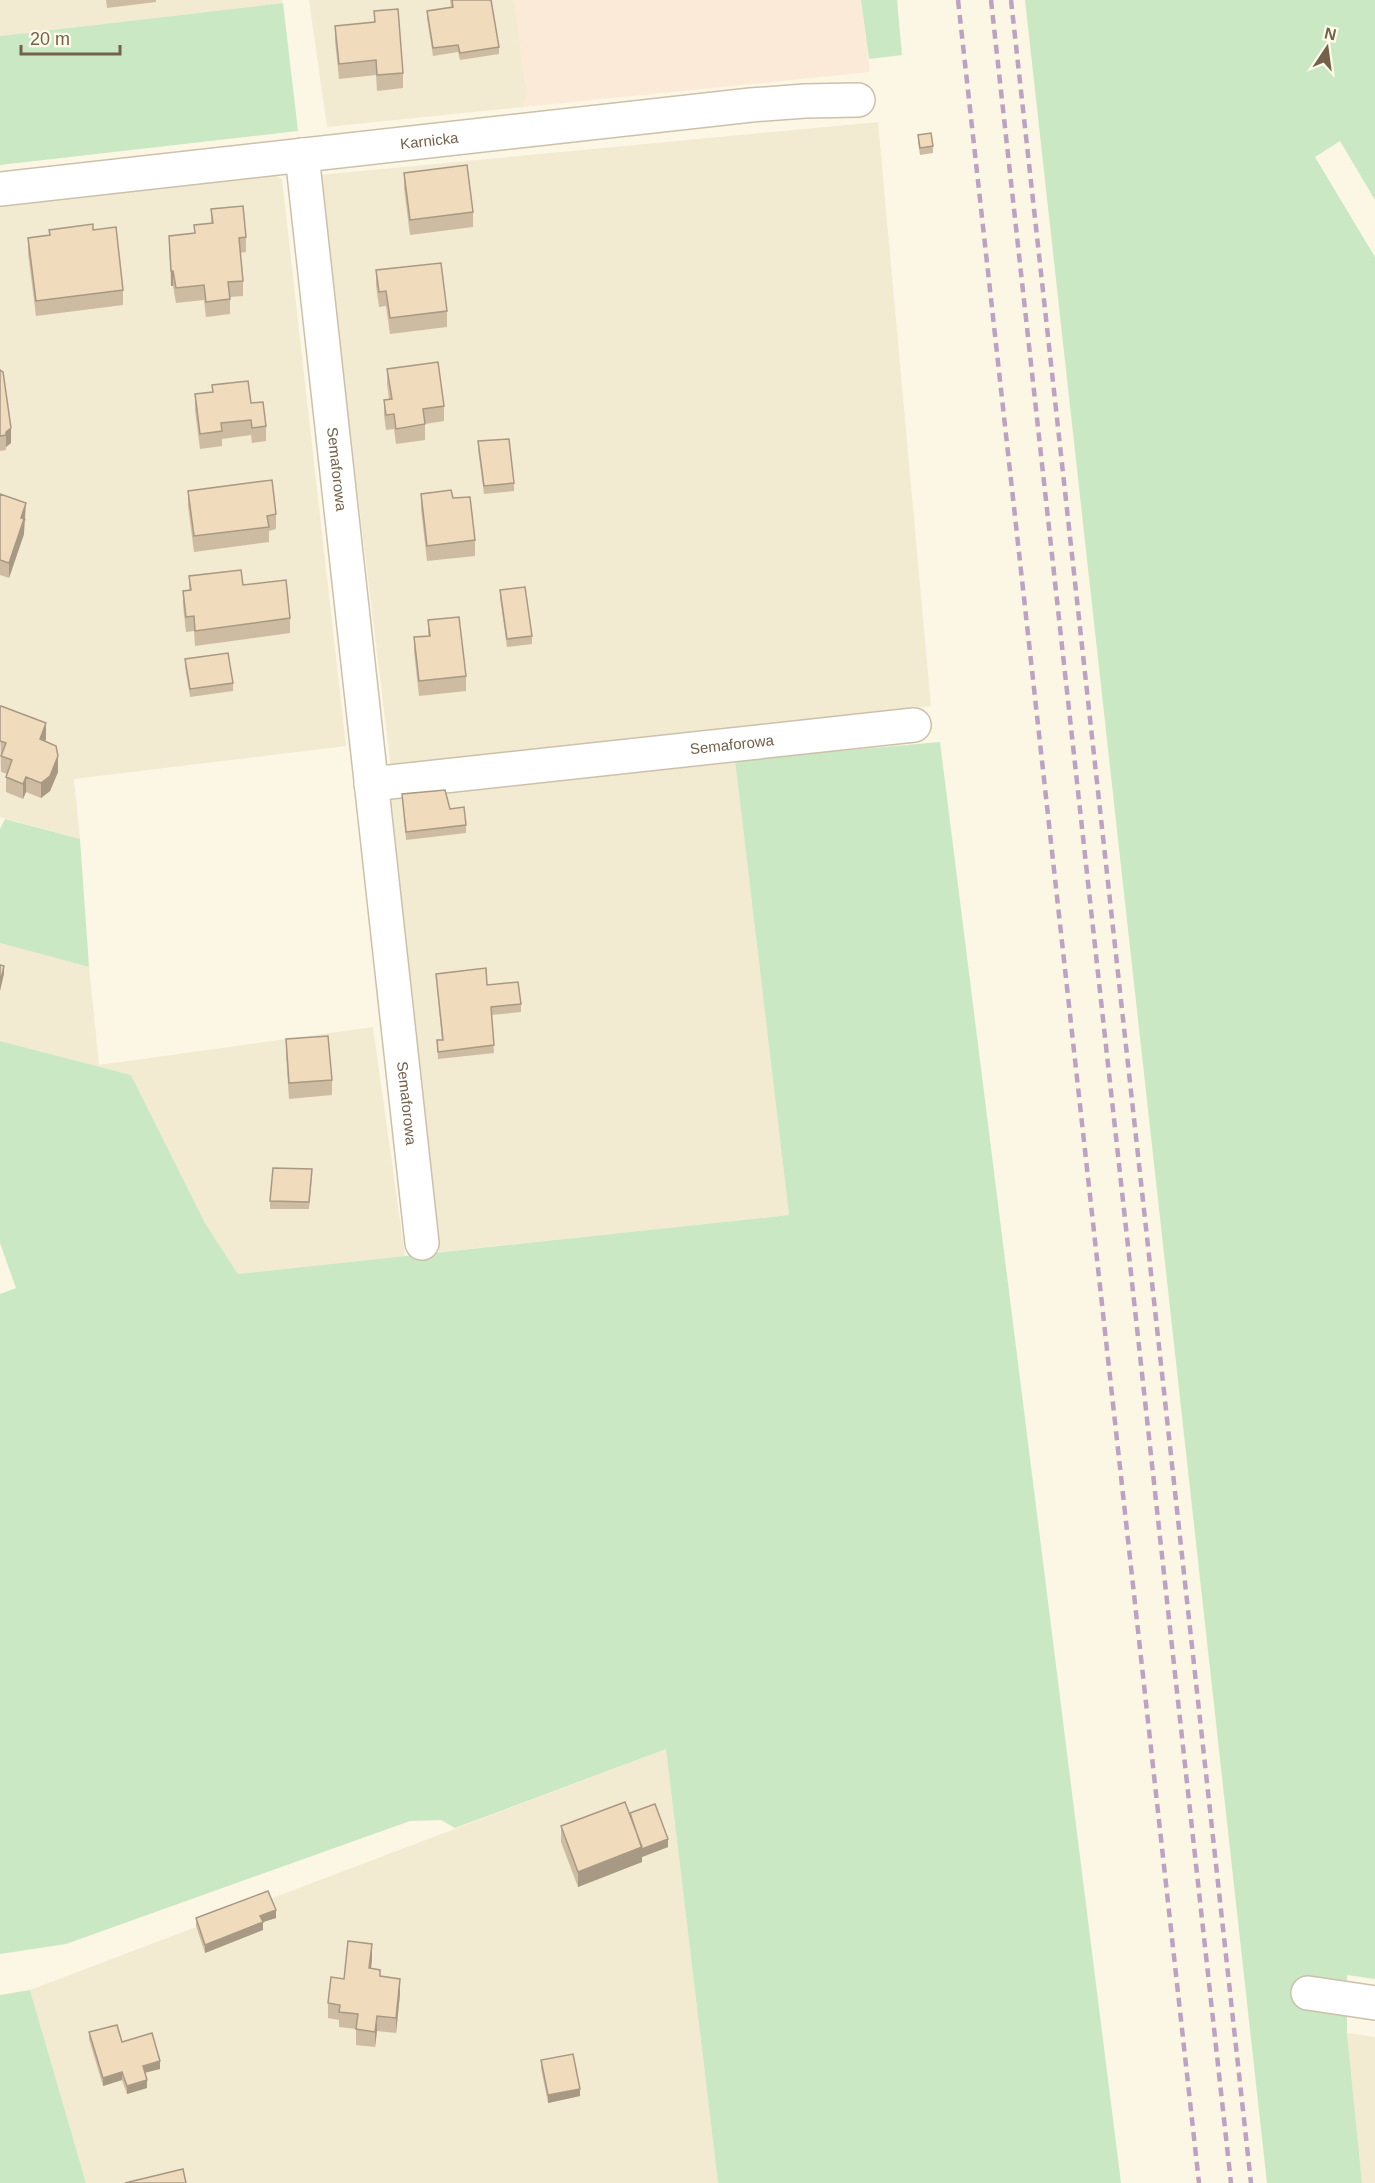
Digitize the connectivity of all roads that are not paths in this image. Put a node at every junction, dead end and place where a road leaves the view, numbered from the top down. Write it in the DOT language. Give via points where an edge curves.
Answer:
graph roads {
  1 [pos="858,100"];
  2 [pos="302,155"];
  3 [pos="0,189"];
  4 [pos="914,725"];
  5 [pos="371,784"];
  6 [pos="422,1243"];
  7 [pos="1308,1993"];
  8 [pos="1375,2003"];
  1 -- 2 [label="street, Karnicka" via="751,105"];
  2 -- 3 [label="street, Karnicka"];
  2 -- 5 [label="street, Semaforowa"];
  4 -- 5 [label="street, Semaforowa"];
  5 -- 6 [label="street, Semaforowa"];
  7 -- 8 [label="street"];
}
